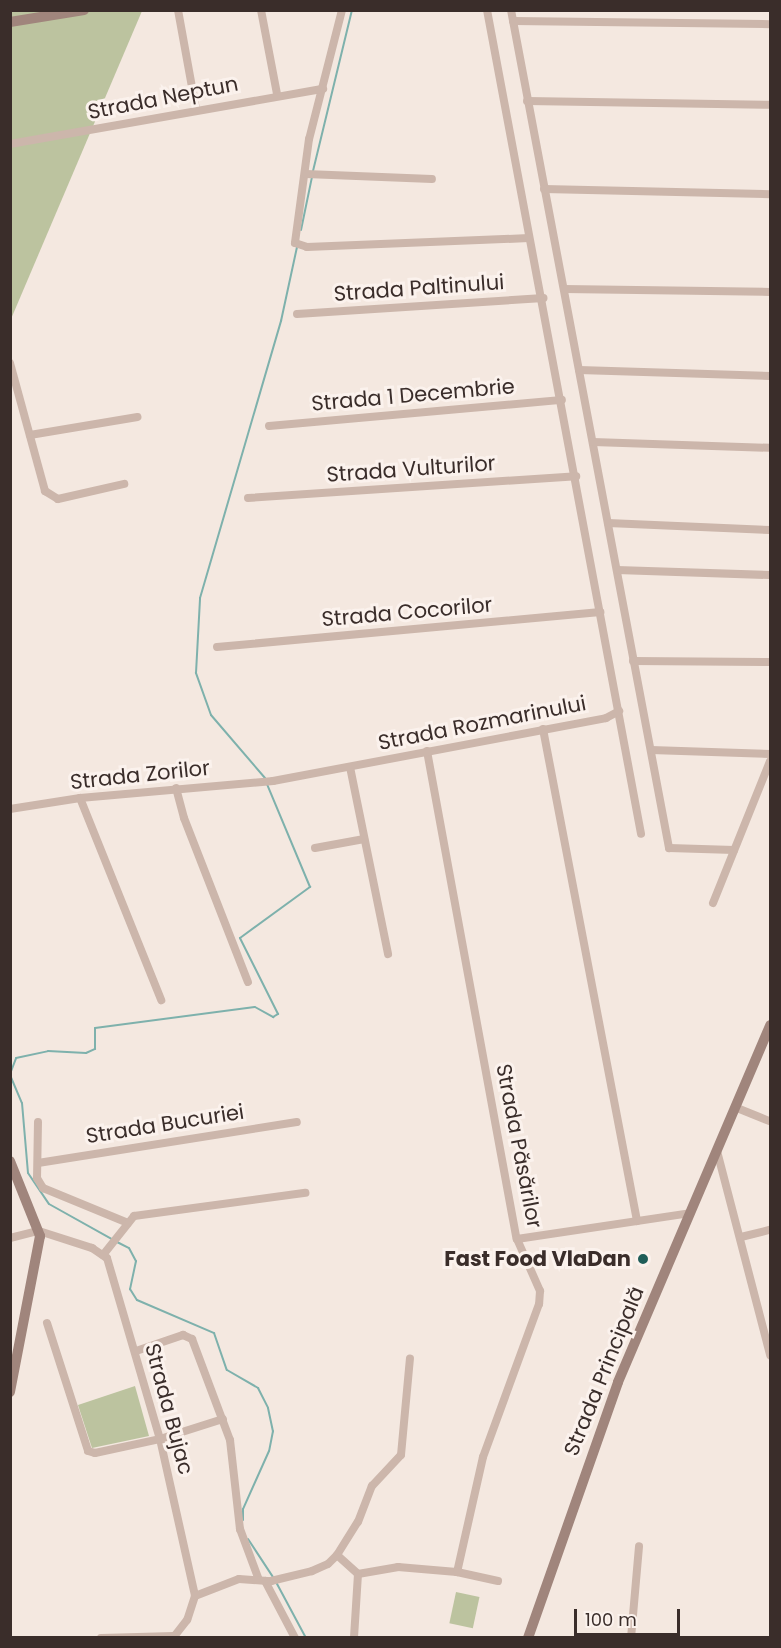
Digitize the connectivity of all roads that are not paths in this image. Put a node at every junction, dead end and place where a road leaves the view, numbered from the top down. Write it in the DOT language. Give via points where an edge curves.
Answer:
graph roads {
  1 [pos="84,10"];
  2 [pos="178,10"];
  3 [pos="261,10"];
  4 [pos="342,10"];
  5 [pos="487,10"];
  6 [pos="511,10"];
  7 [pos="513,21"];
  8 [pos="10,22"];
  9 [pos="771,24"];
  10 [pos="323,89"];
  11 [pos="277,94"];
  12 [pos="527,100"];
  13 [pos="771,105"];
  14 [pos="196,109"];
  15 [pos="10,144"];
  16 [pos="306,174"];
  17 [pos="432,179"];
  18 [pos="544,189"];
  19 [pos="771,194"];
  20 [pos="529,238"];
  21 [pos="564,289"];
  22 [pos="771,292"];
  23 [pos="543,298"];
  24 [pos="297,314"];
  25 [pos="10,363"];
  26 [pos="579,370"];
  27 [pos="771,376"];
  28 [pos="562,400"];
  29 [pos="137,417"];
  30 [pos="269,426"];
  31 [pos="30,435"];
  32 [pos="593,442"];
  33 [pos="771,448"];
  34 [pos="576,476"];
  35 [pos="124,484"];
  36 [pos="248,498"];
  37 [pos="608,523"];
  38 [pos="771,530"];
  39 [pos="616,570"];
  40 [pos="771,575"];
  41 [pos="600,612"];
  42 [pos="217,647"];
  43 [pos="633,661"];
  44 [pos="771,662"];
  45 [pos="619,711"];
  46 [pos="543,729"];
  47 [pos="651,750"];
  48 [pos="427,751"];
  49 [pos="771,754"];
  50 [pos="771,761"];
  51 [pos="350,767"];
  52 [pos="273,781"];
  53 [pos="176,788"];
  54 [pos="80,798"];
  55 [pos="10,809"];
  56 [pos="641,834"];
  57 [pos="364,839"];
  58 [pos="315,848"];
  59 [pos="734,850"];
  60 [pos="713,903"];
  61 [pos="388,954"];
  62 [pos="249,982"];
  63 [pos="161,1000"];
  64 [pos="771,1025"];
  65 [pos="736,1108"];
  66 [pos="771,1121"];
  67 [pos="38,1122"];
  68 [pos="297,1122"];
  69 [pos="717,1151"];
  70 [pos="10,1161"];
  71 [pos="38,1163"];
  72 [pos="305,1193"];
  73 [pos="690,1213"];
  74 [pos="637,1221"];
  75 [pos="128,1223"];
  76 [pos="771,1230"];
  77 [pos="39,1231"];
  78 [pos="741,1237"];
  79 [pos="10,1238"];
  80 [pos="517,1239"];
  81 [pos="103,1255"];
  82 [pos="766,1321"];
  83 [pos="47,1323"];
  84 [pos="136,1351"];
  85 [pos="771,1355"];
  86 [pos="410,1358"];
  87 [pos="10,1392"];
  88 [pos="223,1419"];
  89 [pos="160,1439"];
  90 [pos="639,1546"];
  91 [pos="337,1555"];
  92 [pos="457,1572"];
  93 [pos="358,1574"];
  94 [pos="265,1580"];
  95 [pos="498,1581"];
  96 [pos="195,1596"];
  97 [pos="174,1637"];
  98 [pos="102,1638"];
  99 [pos="295,1638"];
  100 [pos="354,1638"];
  101 [pos="528,1638"];
  102 [pos="631,1638"];
  1 -- 8 [label="main road"];
  2 -- 14 [label="street"];
  3 -- 11 [label="street"];
  4 -- 10 [label="street"];
  5 -- 20 [label="street"];
  6 -- 7 [label="street"];
  7 -- 9 [label="street"];
  7 -- 12 [label="street"];
  10 -- 11 [label="street, Strada Neptun"];
  10 -- 16 [label="street" via="309,139"];
  11 -- 14 [label="street, Strada Neptun"];
  12 -- 13 [label="street"];
  12 -- 18 [label="street"];
  14 -- 15 [label="street, Strada Neptun"];
  16 -- 17 [label="street"];
  16 -- 20 [label="street" via="300,246"];
  18 -- 19 [label="street"];
  18 -- 21 [label="street"];
  20 -- 23 [label="street"];
  21 -- 22 [label="street"];
  21 -- 26 [label="street"];
  23 -- 24 [label="street, Strada Paltinului"];
  23 -- 28 [label="street"];
  25 -- 31 [label="street"];
  26 -- 27 [label="street"];
  26 -- 32 [label="street"];
  28 -- 30 [label="street, Strada 1 Decembrie"];
  28 -- 34 [label="street"];
  29 -- 31 [label="street"];
  31 -- 35 [label="street" via="45,491 54,498"];
  32 -- 33 [label="street"];
  32 -- 37 [label="street"];
  34 -- 36 [label="street, Strada Vulturilor"];
  34 -- 41 [label="street"];
  37 -- 38 [label="street"];
  37 -- 39 [label="street"];
  39 -- 40 [label="street"];
  39 -- 43 [label="street"];
  41 -- 42 [label="street, Strada Cocorilor"];
  41 -- 45 [label="street"];
  43 -- 44 [label="street"];
  43 -- 47 [label="street"];
  45 -- 46 [label="street, Strada Rozmarinului" via="606,718"];
  45 -- 56 [label="street"];
  46 -- 48 [label="street, Strada Rozmarinului"];
  46 -- 74 [label="street"];
  47 -- 49 [label="street"];
  47 -- 59 [label="street" via="669,848"];
  48 -- 51 [label="street, Strada Rozmarinului"];
  48 -- 80 [label="street, Strada Păsărilor"];
  50 -- 59 [label="street"];
  51 -- 52 [label="street, Strada Rozmarinului"];
  51 -- 57 [label="street"];
  52 -- 53 [label="street, Strada Zorilor"];
  53 -- 54 [label="street, Strada Zorilor"];
  53 -- 62 [label="street" via="183,818"];
  54 -- 55 [label="street, Strada Zorilor"];
  54 -- 63 [label="street"];
  57 -- 58 [label="street"];
  57 -- 61 [label="street"];
  59 -- 60 [label="street"];
  64 -- 65 [label="main road, Strada Principală"];
  65 -- 66 [label="street"];
  65 -- 69 [label="main road, Strada Principală"];
  67 -- 71 [label="street"];
  68 -- 71 [label="street, Strada Bucuriei"];
  69 -- 73 [label="main road, Strada Principală"];
  69 -- 78 [label="street"];
  70 -- 77 [label="main road"];
  71 -- 75 [label="street" via="37,1178 42,1188"];
  72 -- 75 [label="street" via="134,1216"];
  73 -- 74 [label="street"];
  73 -- 101 [label="main road, Strada Principală" via="618,1382"];
  74 -- 80 [label="street"];
  75 -- 81 [label="street"];
  76 -- 78 [label="street"];
  77 -- 79 [label="street"];
  77 -- 81 [label="street"];
  77 -- 87 [label="main road"];
  78 -- 82 [label="street"];
  80 -- 92 [label="street, Strada Păsărilor" via="535,1276 539,1304 483,1456"];
  81 -- 84 [label="street, Strada Bujac"];
  82 -- 85 [label="street"];
  83 -- 89 [label="street" via="88,1451 95,1453"];
  84 -- 88 [label="street" via="188,1336"];
  84 -- 89 [label="street, Strada Bujac"];
  86 -- 91 [label="street" via="401,1455 372,1486 358,1522"];
  88 -- 89 [label="street"];
  88 -- 94 [label="street" via="230,1440 240,1529"];
  89 -- 96 [label="street, Strada Bujac"];
  90 -- 102 [label="street"];
  91 -- 93 [label="street"];
  91 -- 94 [label="street" via="328,1564"];
  92 -- 93 [label="street" via="398,1567"];
  92 -- 95 [label="street"];
  93 -- 100 [label="street"];
  94 -- 96 [label="street" via="239,1579"];
  94 -- 99 [label="street"];
  96 -- 97 [label="street" via="187,1620"];
  97 -- 98 [label="street"];
}
